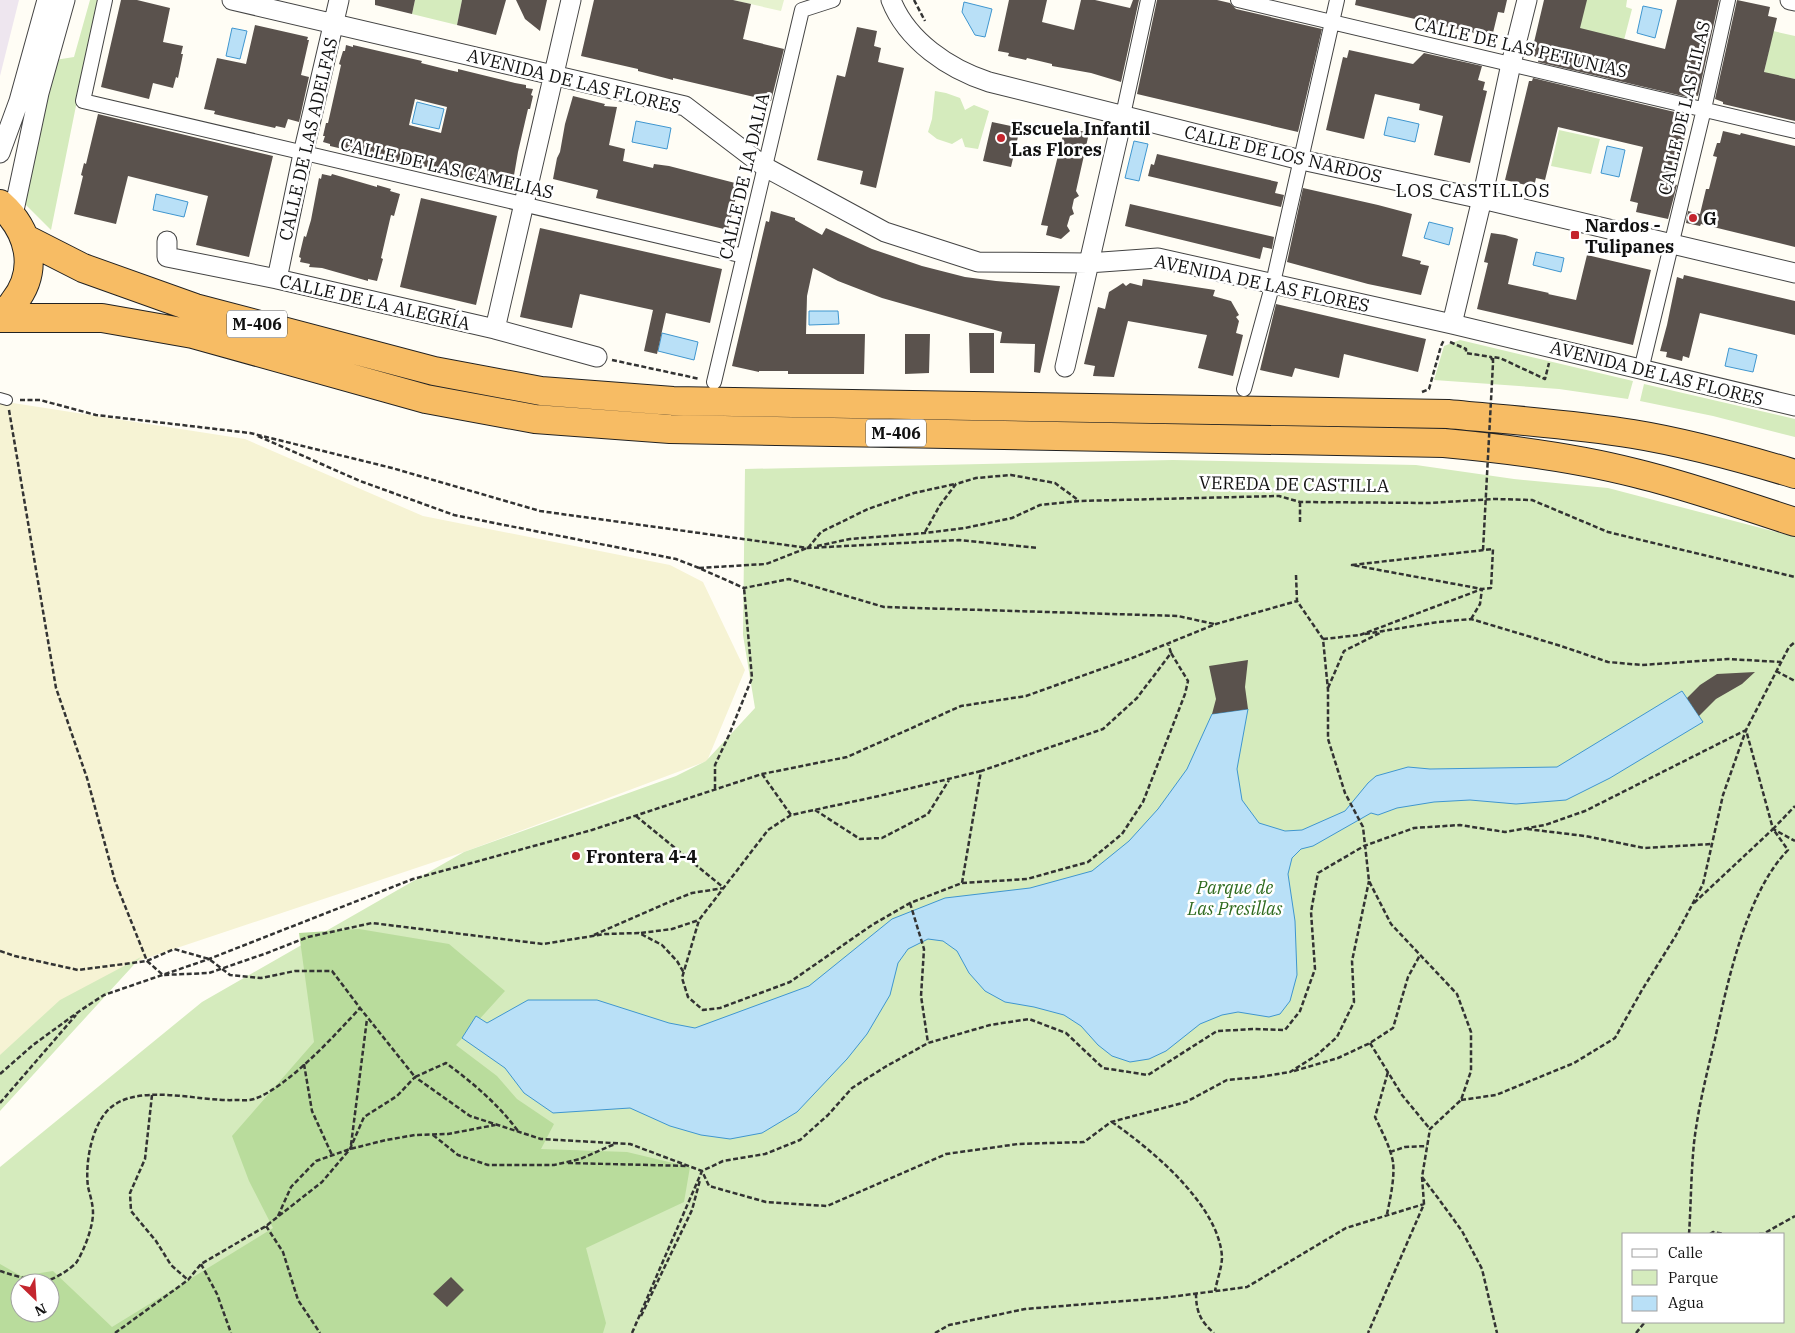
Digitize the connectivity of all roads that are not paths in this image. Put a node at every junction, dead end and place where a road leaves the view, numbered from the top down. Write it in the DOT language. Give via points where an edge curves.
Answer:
graph roads {
  1 [pos="47,0"];
  2 [pos="65,0"];
  3 [pos="104,0"];
  4 [pos="232,0"];
  5 [pos="339,0"];
  6 [pos="571,0"];
  7 [pos="833,0"];
  8 [pos="890,0"];
  9 [pos="1148,0"];
  10 [pos="1238,0"];
  11 [pos="1337,0"];
  12 [pos="1527,0"];
  13 [pos="1728,0"];
  14 [pos="1790,0"];
  15 [pos="1795,1"];
  16 [pos="1332,22"];
  17 [pos="334,23"];
  18 [pos="1511,64"];
  19 [pos="553,75"];
  20 [pos="1704,110"];
  21 [pos="1123,116"];
  22 [pos="1795,131"];
  23 [pos="0,153"];
  24 [pos="303,154"];
  25 [pos="1300,160"];
  26 [pos="765,167"];
  27 [pos="1482,199"];
  28 [pos="523,204"];
  29 [pos="6,209"];
  30 [pos="26,239"];
  31 [pos="167,241"];
  32 [pos="1671,244"];
  33 [pos="744,256"];
  34 [pos="1088,263"];
  35 [pos="1795,273"];
  36 [pos="276,279"];
  37 [pos="1273,283"];
  38 [pos="0,317"];
  39 [pos="494,329"];
  40 [pos="1448,332"];
  41 [pos="598,357"];
  42 [pos="1065,366"];
  43 [pos="1641,370"];
  44 [pos="714,382"];
  45 [pos="1244,389"];
  46 [pos="1795,406"];
  47 [pos="1795,474"];
  48 [pos="1795,522"];
  1 -- 23 [label="street" via="19,102"];
  2 -- 29 [label="street"];
  3 -- 24 [label="street, CALLE DE LAS CAMELIAS" via="83,101"];
  4 -- 17 [label="street, AVENIDA DE LAS FLORES"];
  5 -- 17 [label="street, CALLE DE LAS ADELFAS"];
  6 -- 19 [label="street"];
  7 -- 26 [label="street, CALLE DE LA DALIA" via="802,10"];
  8 -- 21 [label="street, CALLE DE LOS NARDOS" via="912,33 929,50 969,76"];
  9 -- 21 [label="street"];
  10 -- 16 [label="street, CALLE DE LAS PETUNIAS"];
  11 -- 16 [label="street"];
  12 -- 18 [label="street"];
  13 -- 20 [label="street, CALLE DE LAS LILAS"];
  14 -- 15 [label="street"];
  16 -- 18 [label="street, CALLE DE LAS PETUNIAS"];
  16 -- 25 [label="street"];
  17 -- 19 [label="street, AVENIDA DE LAS FLORES"];
  17 -- 24 [label="street, CALLE DE LAS ADELFAS"];
  18 -- 20 [label="street, CALLE DE LAS PETUNIAS"];
  18 -- 27 [label="street"];
  19 -- 26 [label="street, AVENIDA DE LAS FLORES" via="685,106"];
  19 -- 28 [label="street"];
  20 -- 22 [label="street, CALLE DE LAS PETUNIAS"];
  20 -- 32 [label="street, CALLE DE LAS LILAS"];
  21 -- 25 [label="street, CALLE DE LOS NARDOS"];
  21 -- 34 [label="street"];
  24 -- 28 [label="street, CALLE DE LAS CAMELIAS"];
  24 -- 36 [label="street, CALLE DE LAS ADELFAS"];
  25 -- 27 [label="street, CALLE DE LOS NARDOS"];
  25 -- 37 [label="street"];
  26 -- 33 [label="street, CALLE DE LA DALIA"];
  26 -- 34 [label="street, AVENIDA DE LAS FLORES" via="885,232 978,262"];
  27 -- 32 [label="street, CALLE DE LOS NARDOS"];
  27 -- 40 [label="street"];
  28 -- 33 [label="street, CALLE DE LAS CAMELIAS"];
  28 -- 39 [label="street"];
  29 -- 30 [label="highway, M-406"];
  30 -- 38 [label="highway, M-406" via="29,261 25,283 14,303"];
  30 -- 47 [label="highway, M-406" via="83,268 195,308 434,371 541,392 673,401 1448,414 1633,434 1727,453"];
  31 -- 36 [label="street, CALLE DE LA ALEGRÍA" via="167,257"];
  32 -- 35 [label="street, CALLE DE LOS NARDOS"];
  32 -- 43 [label="street, CALLE DE LAS LILAS"];
  33 -- 44 [label="street, CALLE DE LA DALIA"];
  34 -- 37 [label="street, AVENIDA DE LAS FLORES" via="1158,258"];
  34 -- 42 [label="street"];
  36 -- 39 [label="street, CALLE DE LA ALEGRÍA"];
  37 -- 40 [label="street, AVENIDA DE LAS FLORES"];
  37 -- 45 [label="street"];
  38 -- 48 [label="highway, M-406" via="102,318 193,334 426,399 535,419 670,429 1444,443 1502,448 1636,473"];
  39 -- 41 [label="street, CALLE DE LA ALEGRÍA"];
  40 -- 43 [label="street, AVENIDA DE LAS FLORES"];
  43 -- 46 [label="street, AVENIDA DE LAS FLORES"];
}
